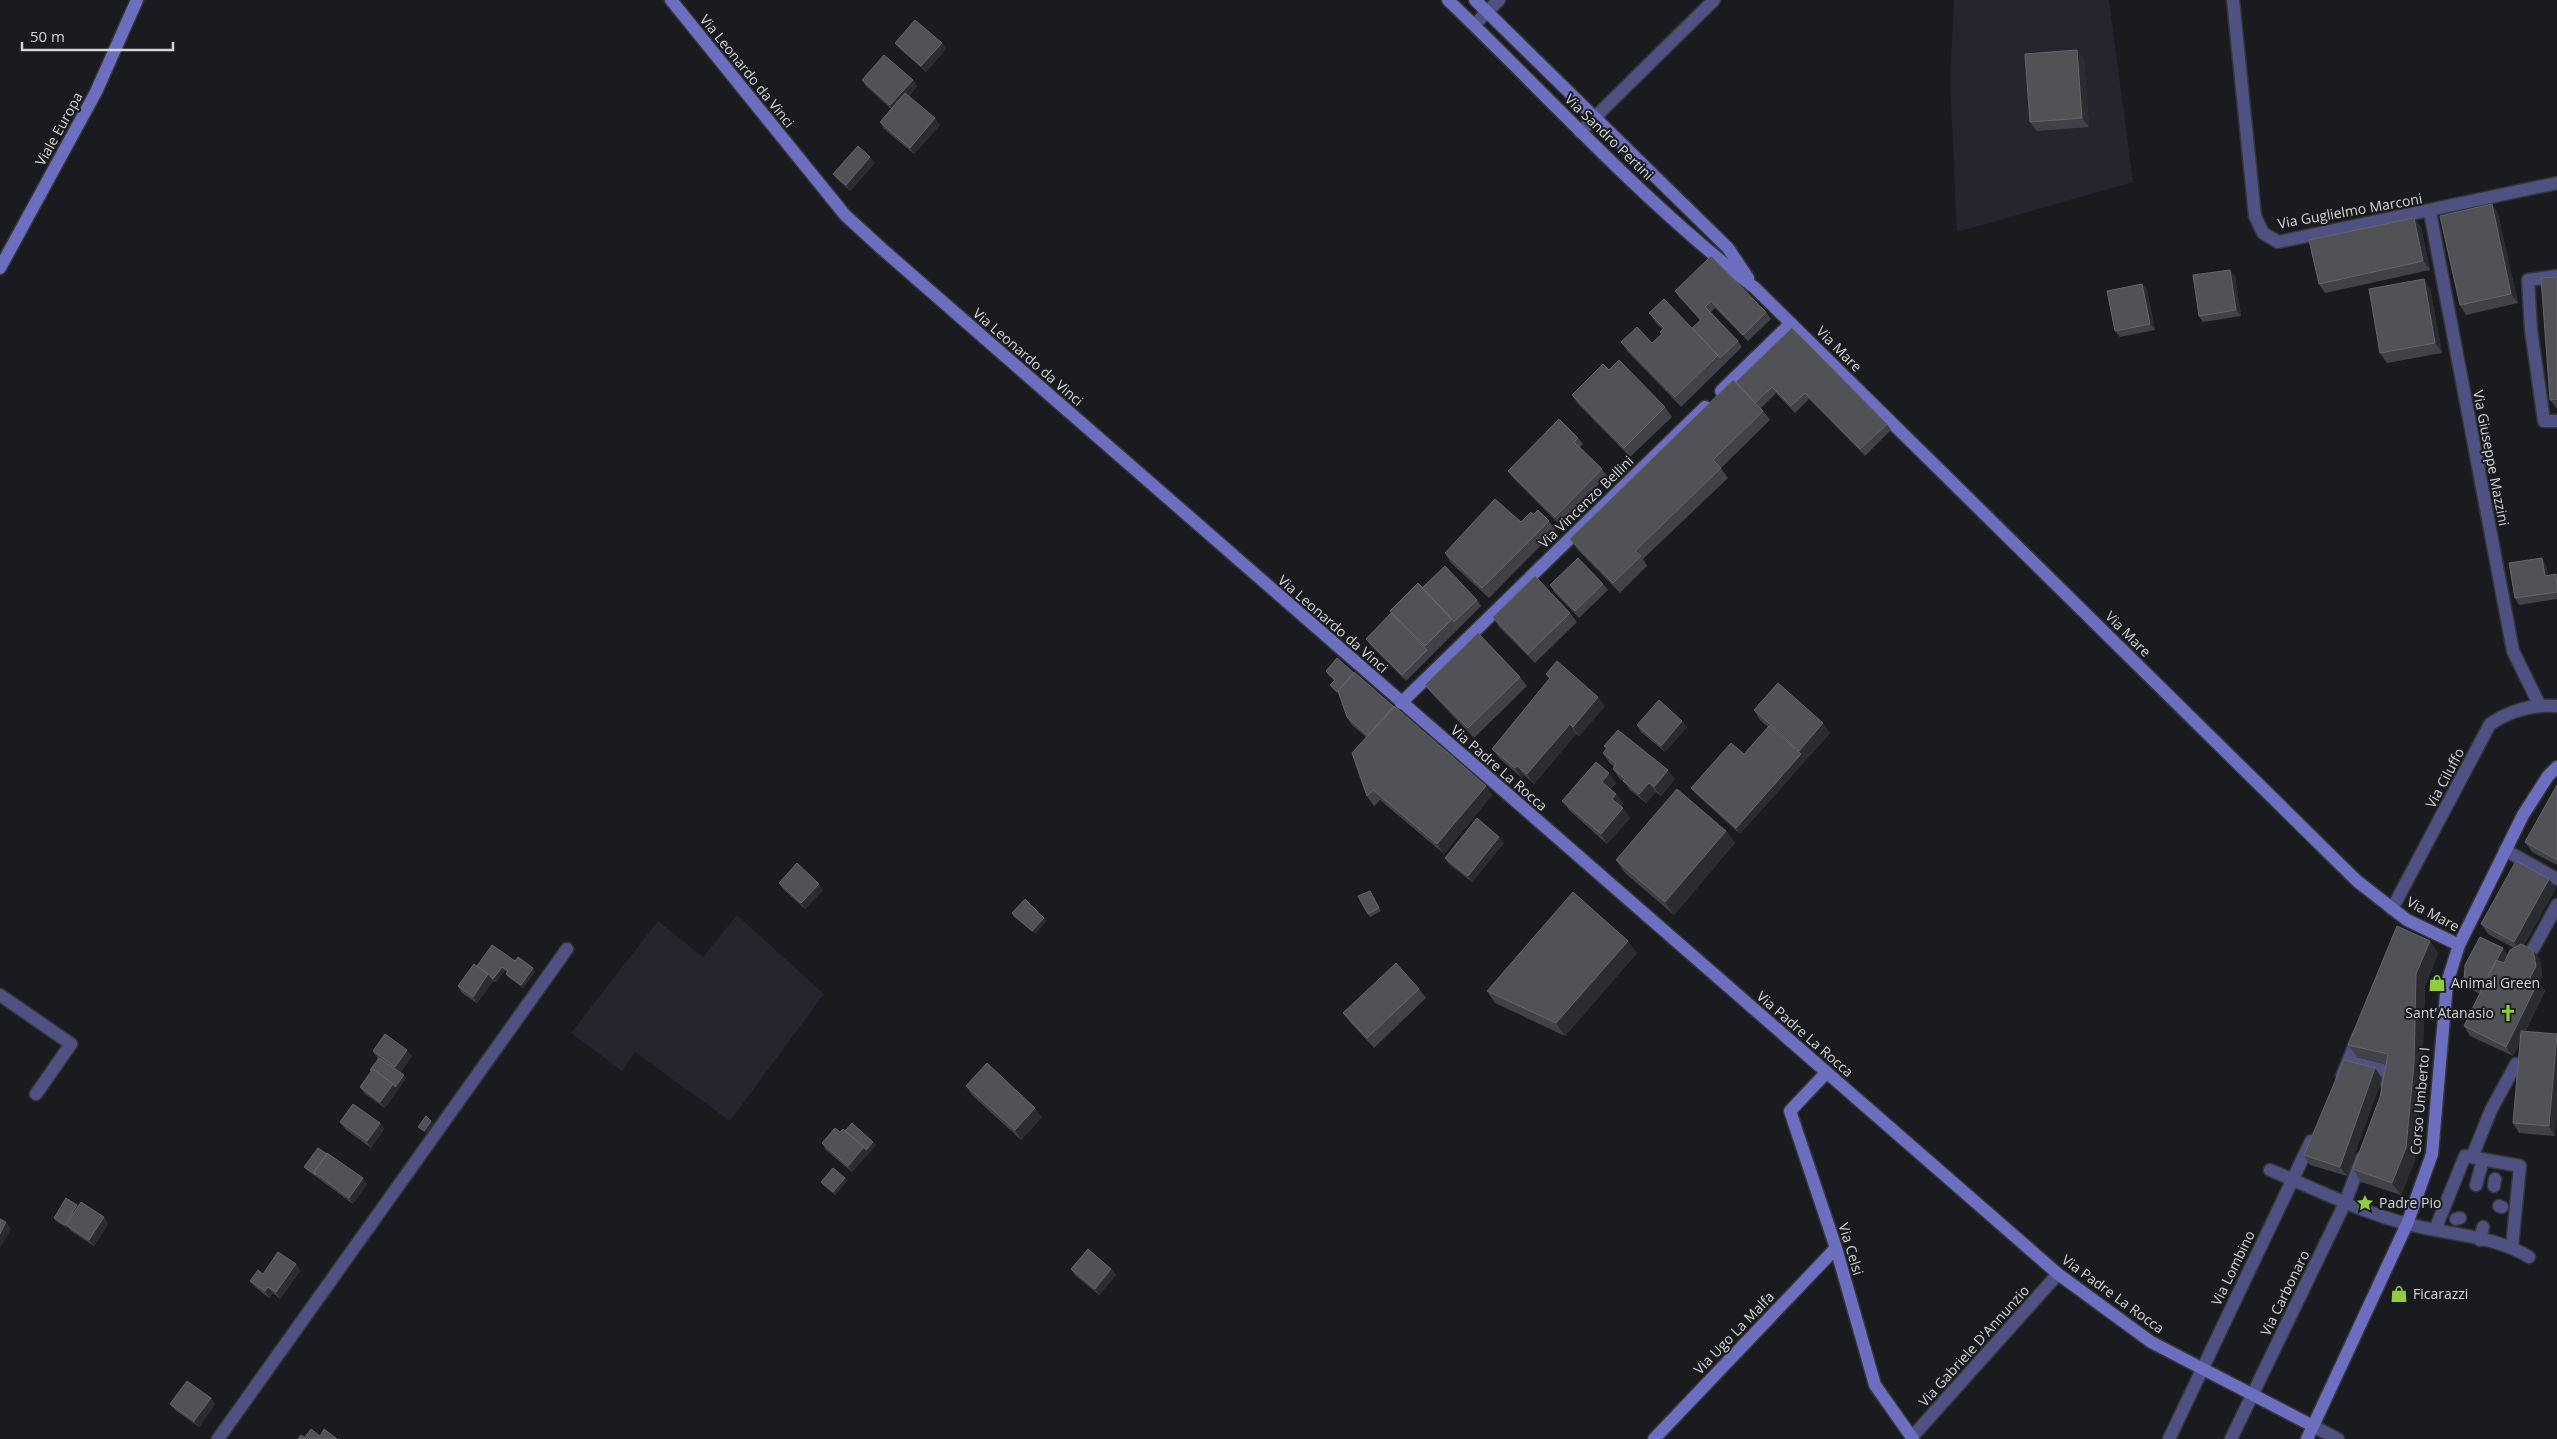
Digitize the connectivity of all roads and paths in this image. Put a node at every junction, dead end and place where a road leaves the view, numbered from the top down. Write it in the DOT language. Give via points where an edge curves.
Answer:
graph roads {
  1 [pos="137,0"];
  2 [pos="671,0"];
  3 [pos="1448,0"];
  4 [pos="1475,0"];
  5 [pos="1499,0"];
  6 [pos="1714,0"];
  7 [pos="2233,0"];
  8 [pos="1487,12"];
  9 [pos="1474,25"];
  10 [pos="1594,118"];
  11 [pos="1580,132"];
  12 [pos="2557,184"];
  13 [pos="2430,212"];
  14 [pos="0,268"];
  15 [pos="2557,276"];
  16 [pos="1755,288"];
  17 [pos="1791,323"];
  18 [pos="2557,420"];
  19 [pos="1401,703"];
  20 [pos="2538,704"];
  21 [pos="2557,706"];
  22 [pos="2557,767"];
  23 [pos="2505,850"];
  24 [pos="2557,878"];
  25 [pos="2557,905"];
  26 [pos="2392,909"];
  27 [pos="2459,944"];
  28 [pos="567,948"];
  29 [pos="2533,949"];
  30 [pos="0,995"];
  31 [pos="2363,1026"];
  32 [pos="2348,1062"];
  33 [pos="2516,1064"];
  34 [pos="1826,1073"];
  35 [pos="2336,1087"];
  36 [pos="36,1094"];
  37 [pos="2384,1098"];
  38 [pos="2316,1129"];
  39 [pos="2366,1150"];
  40 [pos="2477,1158"];
  41 [pos="2270,1170"];
  42 [pos="2293,1180"];
  43 [pos="2467,1188"];
  44 [pos="2345,1203"];
  45 [pos="2407,1224"];
  46 [pos="2483,1227"];
  47 [pos="2435,1230"];
  48 [pos="2480,1240"];
  49 [pos="2512,1247"];
  50 [pos="1836,1248"];
  51 [pos="2529,1257"];
  52 [pos="2058,1274"];
  53 [pos="2201,1370"];
  54 [pos="2253,1396"];
  55 [pos="2313,1426"];
  56 [pos="1912,1438"];
  57 [pos="218,1439"];
  58 [pos="1654,1439"];
  59 [pos="2168,1439"];
  60 [pos="2232,1439"];
  61 [pos="2307,1439"];
  62 [pos="2338,1439"];
  1 -- 14 [label="street, Viale Europa" via="96,92"];
  2 -- 19 [label="street, Via Leonardo da Vinci" via="845,215"];
  3 -- 9 [label="street, Via Sandro Pertini"];
  4 -- 8 [label="street, Via Sandro Pertini"];
  5 -- 8 [label="street"];
  6 -- 10 [label="street"];
  7 -- 13 [label="street, Via Guglielmo Marconi" via="2255,216 2263,233 2278,242"];
  8 -- 9 [label="street"];
  8 -- 10 [label="street, Via Sandro Pertini"];
  9 -- 11 [label="street, Via Sandro Pertini"];
  10 -- 11 [label="street"];
  10 -- 16 [label="street, Via Sandro Pertini" via="1728,248"];
  11 -- 16 [label="street, Via Sandro Pertini" via="1717,259"];
  12 -- 13 [label="street, Via Guglielmo Marconi"];
  13 -- 20 [label="street, Via Giuseppe Mazzini" via="2513,652"];
  15 -- 18 [label="street" via="2528,280 2531,330 2544,422"];
  16 -- 17 [label="street, Via Sandro Pertini"];
  17 -- 19 [label="street, Via Vincenzo Bellini"];
  17 -- 26 [label="street, Via Mare" via="2357,881"];
  19 -- 34 [label="street, Via Padre La Rocca"];
  20 -- 21 [label="street, Via Ciluffo"];
  20 -- 26 [label="street, Via Ciluffo" via="2507,712 2490,724"];
  22 -- 23 [label="street, Corso Umberto I" via="2548,776"];
  23 -- 24 [label="street"];
  23 -- 27 [label="street, Corso Umberto I"];
  25 -- 29 [label="street"];
  26 -- 27 [label="street, Via Mare" via="2405,925"];
  27 -- 45 [label="street, Corso Umberto I" via="2447,983 2432,1154"];
  28 -- 57 [label="street"];
  30 -- 36 [label="street" via="71,1044"];
  31 -- 32 [label="street"];
  32 -- 35 [label="street"];
  32 -- 37 [label="street" via="2383,1070 2388,1075"];
  33 -- 40 [label="street" via="2491,1110"];
  34 -- 50 [label="street, Via Celsi" via="1790,1111"];
  34 -- 52 [label="street, Via Padre La Rocca"];
  38 -- 42 [label="street, Via Lombino"];
  39 -- 44 [label="street, Via Carbonaro"];
  40 -- 43 [label="street"];
  40 -- 43 [label="street" via="2465,1156"];
  40 -- 49 [label="street" via="2496,1174 2520,1166 2507,1207"];
  41 -- 42 [label="street"];
  42 -- 44 [label="street"];
  42 -- 53 [label="street, Via Lombino"];
  43 -- 47 [label="street" via="2451,1217"];
  44 -- 45 [label="street"];
  44 -- 54 [label="street, Via Carbonaro"];
  45 -- 47 [label="street"];
  45 -- 55 [label="street, Corso Umberto I"];
  46 -- 48 [label="street"];
  47 -- 48 [label="street"];
  48 -- 49 [label="street"];
  49 -- 51 [label="street"];
  50 -- 56 [label="street, Via Celsi" via="1875,1385"];
  50 -- 58 [label="street, Via Ugo La Malfa"];
  52 -- 53 [label="street, Via Padre La Rocca" via="2151,1342"];
  52 -- 56 [label="street, Via Gabriele D'Annunzio"];
  53 -- 54 [label="street, Via Padre La Rocca"];
  53 -- 59 [label="street, Via Lombino"];
  54 -- 55 [label="street, Via Padre La Rocca"];
  54 -- 60 [label="street, Via Carbonaro"];
  55 -- 61 [label="street, Corso Umberto I"];
  55 -- 62 [label="street"];
}
